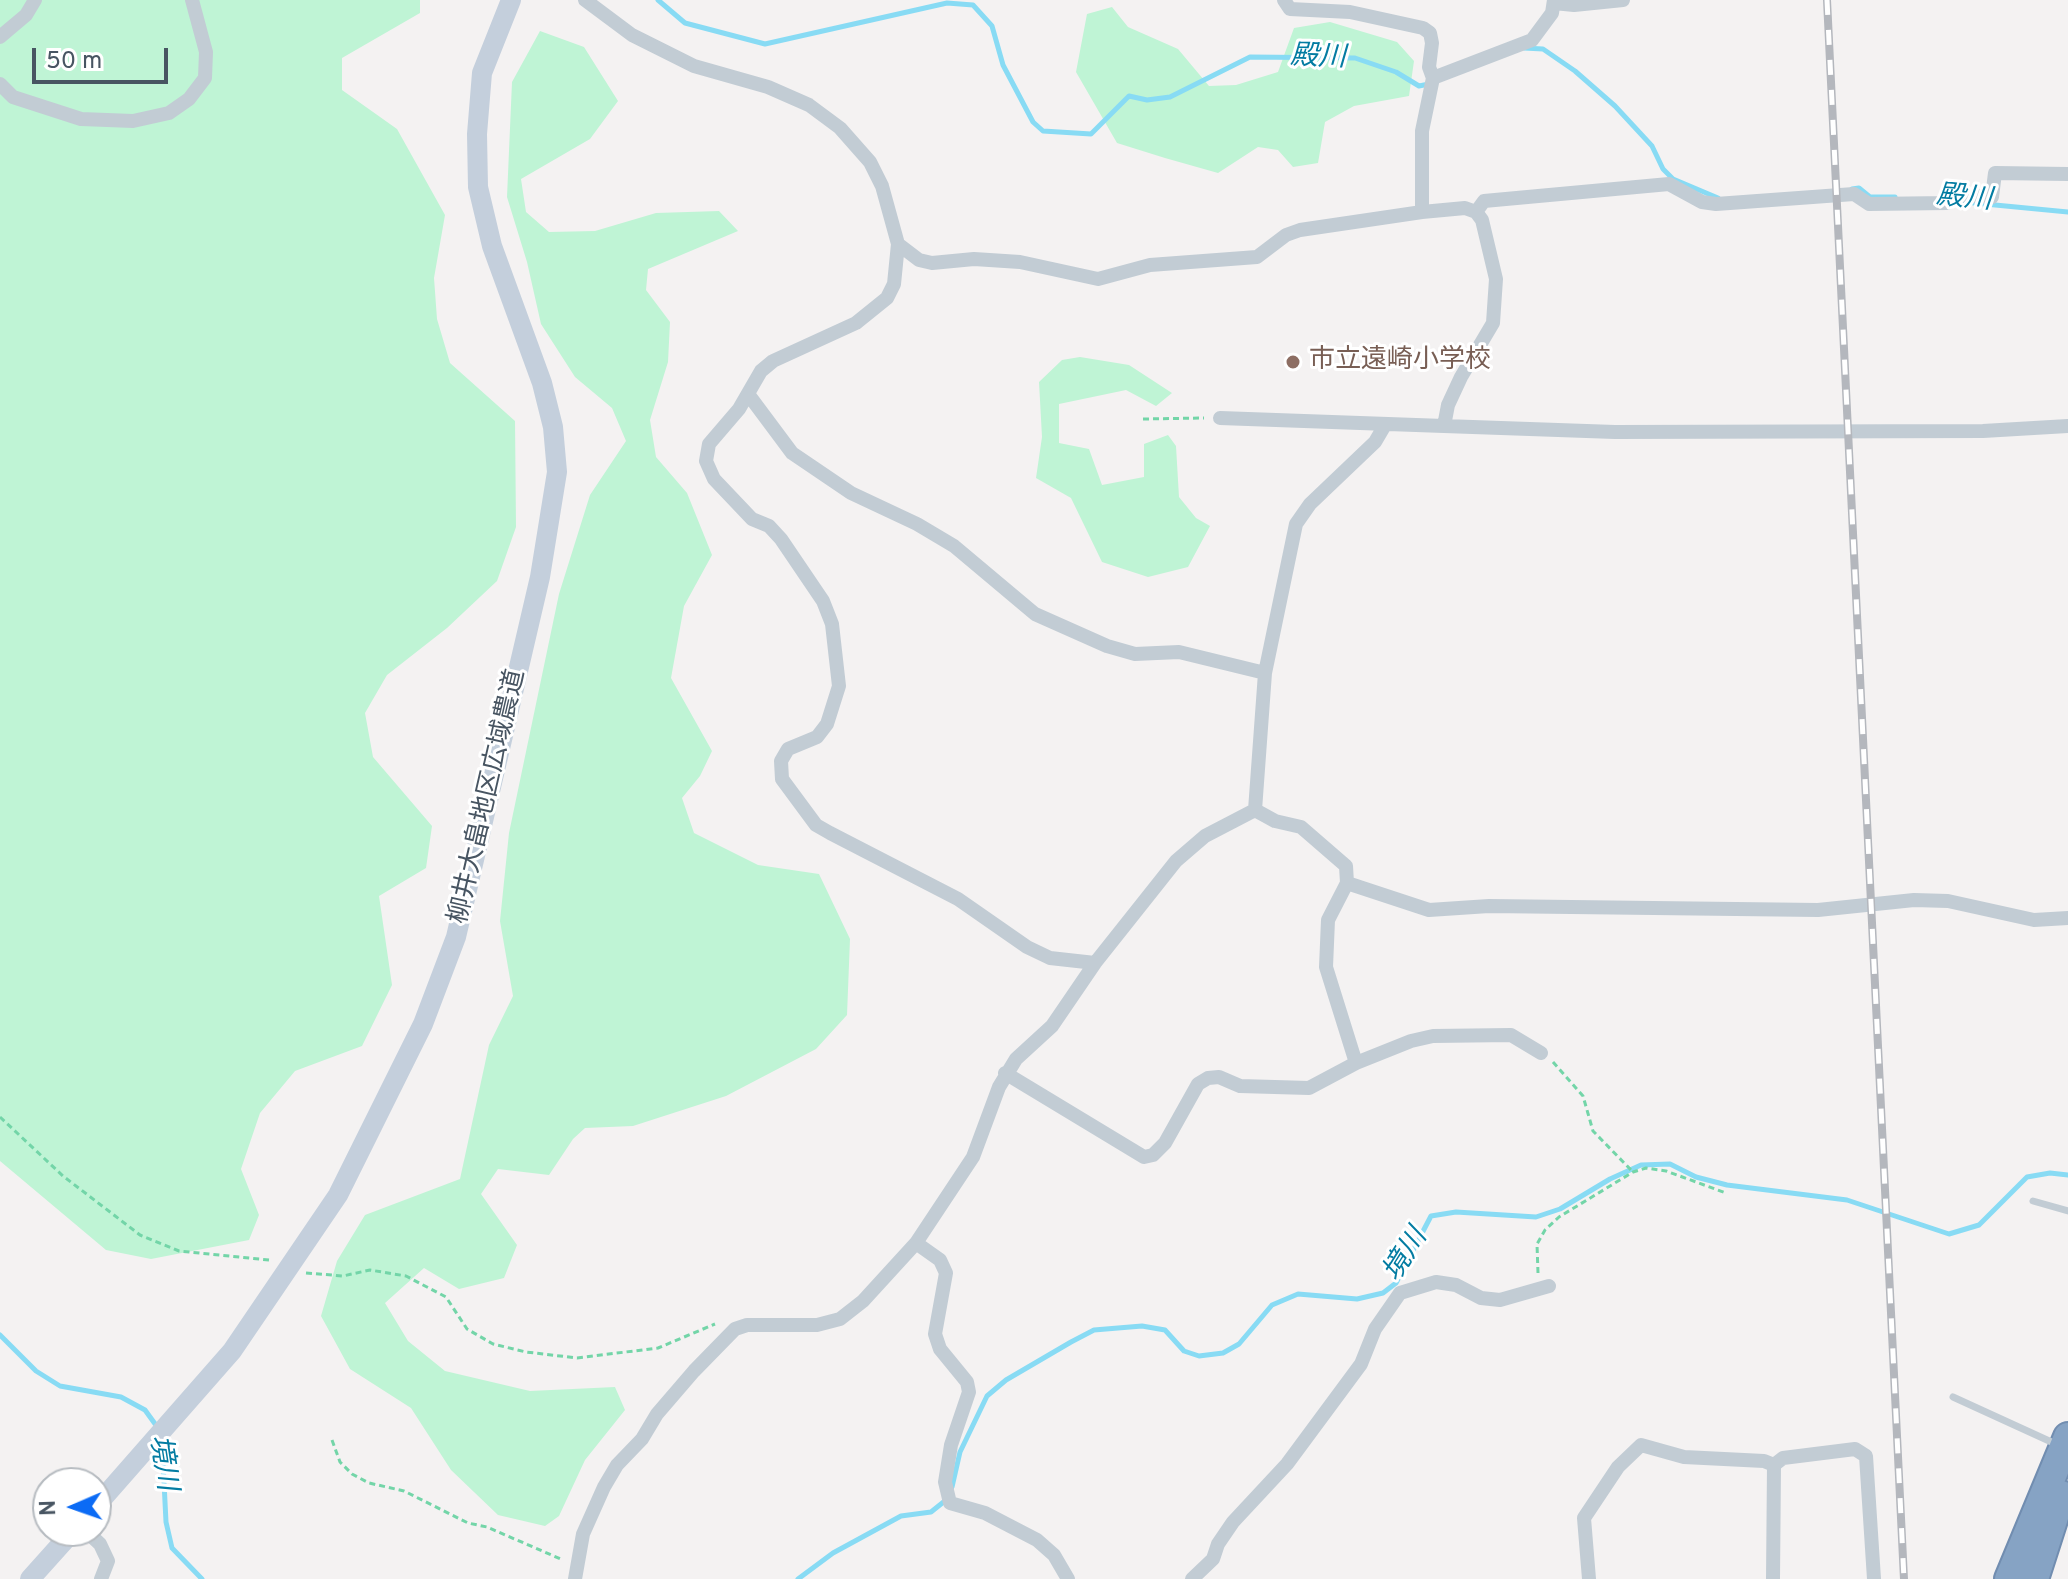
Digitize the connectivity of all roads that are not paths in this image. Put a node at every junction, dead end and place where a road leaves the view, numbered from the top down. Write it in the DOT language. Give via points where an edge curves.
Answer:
graph roads {
  1 [pos="35,0"];
  2 [pos="192,0"];
  3 [pos="511,0"];
  4 [pos="585,0"];
  5 [pos="1284,0"];
  6 [pos="1623,0"];
  7 [pos="1554,2"];
  8 [pos="0,37"];
  9 [pos="1433,78"];
  10 [pos="0,84"];
  11 [pos="2068,174"];
  12 [pos="1422,212"];
  13 [pos="1476,212"];
  14 [pos="898,244"];
  15 [pos="748,394"];
  16 [pos="1220,418"];
  17 [pos="1385,425"];
  18 [pos="1444,426"];
  19 [pos="2068,426"];
  20 [pos="1265,673"];
  21 [pos="1255,810"];
  22 [pos="1347,883"];
  23 [pos="2068,918"];
  24 [pos="1095,963"];
  25 [pos="1541,1053"];
  26 [pos="1356,1063"];
  27 [pos="1005,1073"];
  28 [pos="2033,1201"];
  29 [pos="2068,1211"];
  30 [pos="916,1243"];
  31 [pos="1545,1287"];
  32 [pos="1953,1397"];
  33 [pos="2066,1442"];
  34 [pos="1774,1465"];
  35 [pos="2068,1475"];
  36 [pos="112,1488"];
  37 [pos="59,1547"];
  38 [pos="101,1547"];
  39 [pos="577,1572"];
  40 [pos="30,1579"];
  41 [pos="101,1579"];
  42 [pos="1068,1579"];
  43 [pos="1192,1579"];
  44 [pos="1589,1579"];
  45 [pos="1773,1579"];
  46 [pos="1874,1579"];
  47 [pos="2009,1579"];
  48 [pos="2034,1579"];
  1 -- 8 [label="street"];
  2 -- 10 [label="street" via="206,52 205,78 169,113 133,121 81,119 13,97"];
  3 -- 36 [label="street, 柳井大畠地区広域農道" via="482,73 478,187 492,246 542,383 557,472 491,799 456,937 423,1024 352,1167 290,1267 232,1351"];
  4 -- 14 [label="street" via="632,35 694,66 809,105 840,128 870,162"];
  5 -- 9 [label="street" via="1290,9 1350,12 1423,28 1432,43"];
  6 -- 7 [label="street"];
  7 -- 9 [label="street" via="1532,40"];
  9 -- 12 [label="street" via="1422,131"];
  11 -- 13 [label="street" via="1995,173 1992,197 1963,195 1947,203 1869,204 1854,194 1716,204 1669,184 1484,201"];
  12 -- 13 [label="street"];
  12 -- 14 [label="street" via="1300,230 1257,257 1150,265 1098,279 1020,262 932,263"];
  13 -- 18 [label="street" via="1496,279 1493,323 1461,377"];
  14 -- 15 [label="street" via="894,284 875,311 773,361"];
  15 -- 20 [label="street" via="792,453 851,493 954,546 1035,614 1135,654 1194,654"];
  15 -- 24 [label="street" via="709,444 706,461 727,496 781,539 823,601 839,670 827,724 817,737 788,749 781,761 782,779 816,825 958,899 1027,947 1050,958"];
  16 -- 17 [label="street"];
  17 -- 18 [label="street"];
  17 -- 20 [label="street" via="1296,524"];
  18 -- 19 [label="street" via="1615,432"];
  20 -- 21 [label="street"];
  21 -- 22 [label="street" via="1301,827 1336,854 1346,866"];
  21 -- 24 [label="street" via="1205,836 1176,861"];
  22 -- 23 [label="street" via="1445,911 1489,906 1818,910 1914,900 1948,901 2034,920"];
  22 -- 26 [label="street" via="1328,920 1326,967"];
  24 -- 27 [label="street" via="1052,1026"];
  25 -- 26 [label="street" via="1511,1035 1447,1035 1411,1041"];
  26 -- 27 [label="street" via="1309,1088 1240,1086 1208,1078 1198,1084 1165,1143 1144,1157"];
  27 -- 30 [label="street" via="973,1157"];
  28 -- 29 [label="lane"];
  30 -- 39 [label="street" via="840,1319 735,1329 617,1465 583,1534"];
  30 -- 42 [label="street" via="940,1260 946,1273 935,1334 969,1392 951,1445 945,1482 950,1503 985,1513 1037,1540"];
  31 -- 43 [label="street" via="1500,1300 1436,1282 1400,1293 1375,1329 1361,1364 1287,1464 1233,1522 1213,1559"];
  32 -- 33 [label="lane"];
  33 -- 47 [label="highway"];
  34 -- 44 [label="street" via="1684,1457 1641,1445 1618,1467 1584,1518"];
  34 -- 45 [label="street"];
  34 -- 46 [label="street" via="1783,1458 1855,1449 1866,1456"];
  35 -- 48 [label="highway"];
  37 -- 40 [label="street"];
  38 -- 41 [label="street" via="108,1561"];
}
